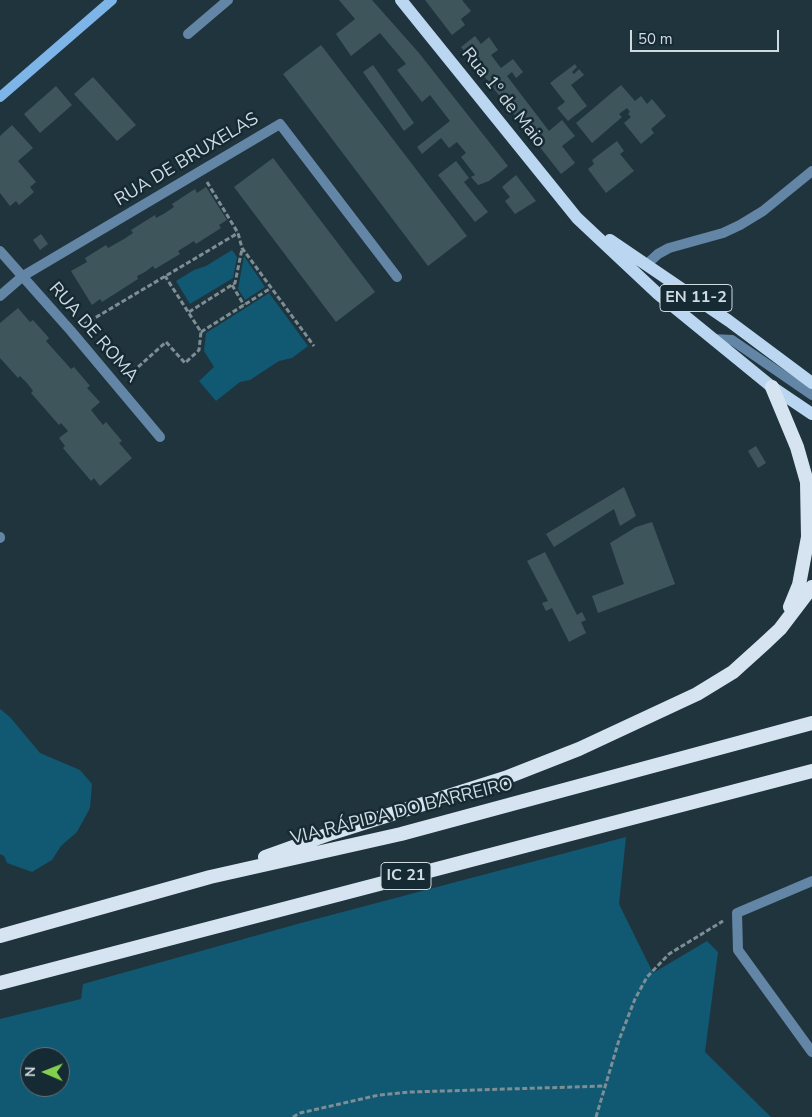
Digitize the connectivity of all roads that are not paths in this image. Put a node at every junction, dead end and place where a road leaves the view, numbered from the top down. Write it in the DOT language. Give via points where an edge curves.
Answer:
graph roads {
  1 [pos="112,0"];
  2 [pos="228,0"];
  3 [pos="401,0"];
  4 [pos="188,34"];
  5 [pos="0,97"];
  6 [pos="812,171"];
  7 [pos="577,218"];
  8 [pos="0,251"];
  9 [pos="646,264"];
  10 [pos="23,276"];
  11 [pos="397,277"];
  12 [pos="0,296"];
  13 [pos="713,339"];
  14 [pos="812,383"];
  15 [pos="772,387"];
  16 [pos="812,395"];
  17 [pos="812,414"];
  18 [pos="160,437"];
  19 [pos="812,587"];
  20 [pos="780,629"];
  21 [pos="812,723"];
  22 [pos="812,771"];
  23 [pos="210,876"];
  24 [pos="812,881"];
  25 [pos="0,936"];
  26 [pos="0,983"];
  27 [pos="812,1052"];
  1 -- 5 [label="main road"];
  2 -- 4 [label="street"];
  3 -- 7 [label="main road, Rua 1º de Maio / EN 11-2"];
  6 -- 9 [label="street" via="764,211 740,225 669,248"];
  7 -- 9 [label="main road, EN 11-2"];
  7 -- 13 [label="main road, EN 11-2" via="658,294"];
  8 -- 10 [label="street, RUA DE ROMA"];
  9 -- 14 [label="main road, EN 11-2"];
  10 -- 11 [label="street, RUA DE BRUXELAS" via="280,124"];
  10 -- 12 [label="street, RUA DE BRUXELAS"];
  10 -- 18 [label="street, RUA DE ROMA"];
  13 -- 15 [label="main road, EN 11-2"];
  13 -- 16 [label="street" via="732,340"];
  15 -- 17 [label="main road, EN 11-2"];
  15 -- 20 [label="highway" via="797,447 807,482 805,556 799,586"];
  19 -- 20 [label="highway"];
  20 -- 23 [label="highway" via="732,672 697,694 579,749 505,778"];
  21 -- 23 [label="highway, VIA RÁPIDA DO BARREIRO / IC 21" via="401,834"];
  22 -- 26 [label="highway, IC 21"];
  23 -- 25 [label="highway, VIA RÁPIDA DO BARREIRO / IC 21"];
  24 -- 27 [label="street" via="737,913 738,950"];
}
